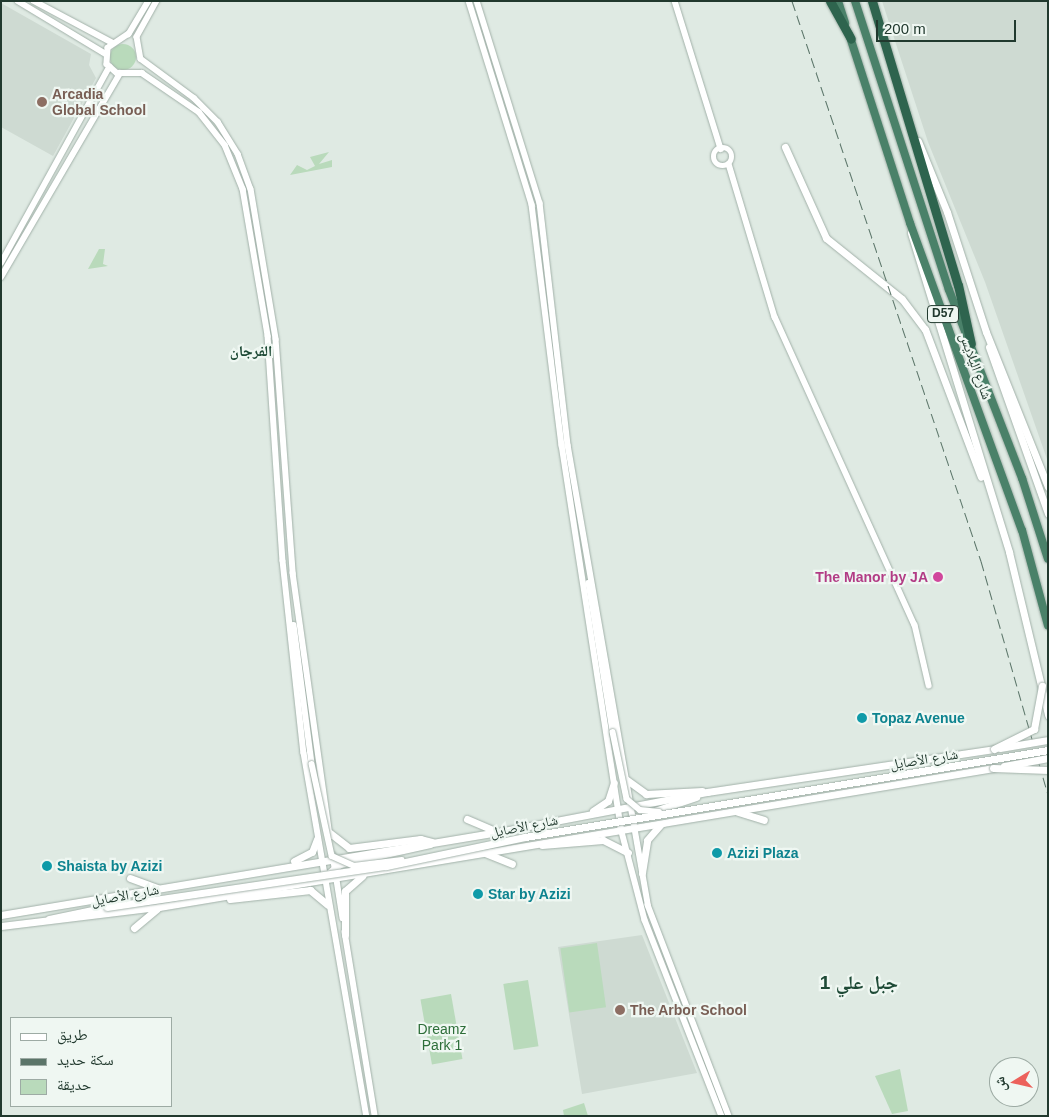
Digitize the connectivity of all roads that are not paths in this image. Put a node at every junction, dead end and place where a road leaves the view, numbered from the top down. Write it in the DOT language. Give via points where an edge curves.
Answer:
graph roads {
  1 [pos="18,1"];
  2 [pos="34,1"];
  3 [pos="149,1"];
  4 [pos="157,1"];
  5 [pos="469,1"];
  6 [pos="477,1"];
  7 [pos="675,1"];
  8 [pos="830,1"];
  9 [pos="838,1"];
  10 [pos="855,1"];
  11 [pos="872,1"];
  12 [pos="480,12"];
  13 [pos="473,14"];
  14 [pos="851,39"];
  15 [pos="122,40"];
  16 [pos="113,42"];
  17 [pos="136,47"];
  18 [pos="106,54"];
  19 [pos="139,56"];
  20 [pos="109,67"];
  21 [pos="129,72"];
  22 [pos="120,73"];
  23 [pos="898,99"];
  24 [pos="785,147"];
  25 [pos="721,149"];
  26 [pos="726,166"];
  27 [pos="910,223"];
  28 [pos="1,263"];
  29 [pos="1,277"];
  30 [pos="989,339"];
  31 [pos="972,344"];
  32 [pos="1048,486"];
  33 [pos="993,499"];
  34 [pos="1047,513"];
  35 [pos="1048,559"];
  36 [pos="584,567"];
  37 [pos="289,614"];
  38 [pos="1048,626"];
  39 [pos="929,685"];
  40 [pos="1042,686"];
  41 [pos="1048,694"];
  42 [pos="1048,715"];
  43 [pos="1048,740"];
  44 [pos="994,749"];
  45 [pos="1048,750"];
  46 [pos="1048,758"];
  47 [pos="993,768"];
  48 [pos="1048,770"];
  49 [pos="627,780"];
  50 [pos="614,783"];
  51 [pos="707,792"];
  52 [pos="632,805"];
  53 [pos="618,808"];
  54 [pos="706,808"];
  55 [pos="735,811"];
  56 [pos="586,815"];
  57 [pos="634,816"];
  58 [pos="466,819"];
  59 [pos="764,820"];
  60 [pos="666,822"];
  61 [pos="636,825"];
  62 [pos="621,828"];
  63 [pos="498,832"];
  64 [pos="330,833"];
  65 [pos="317,839"];
  66 [pos="432,842"];
  67 [pos="532,844"];
  68 [pos="485,852"];
  69 [pos="628,853"];
  70 [pos="334,858"];
  71 [pos="422,859"];
  72 [pos="320,860"];
  73 [pos="512,864"];
  74 [pos="291,865"];
  75 [pos="335,866"];
  76 [pos="372,872"];
  77 [pos="642,873"];
  78 [pos="336,877"];
  79 [pos="130,878"];
  80 [pos="323,879"];
  81 [pos="163,888"];
  82 [pos="200,900"];
  83 [pos="328,905"];
  84 [pos="159,907"];
  85 [pos="1,915"];
  86 [pos="37,923"];
  87 [pos="1,926"];
  88 [pos="134,928"];
  89 [pos="345,935"];
  90 [pos="367,1116"];
  91 [pos="375,1116"];
  92 [pos="722,1116"];
  93 [pos="729,1116"];
  1 -- 18 [label="street"];
  2 -- 16 [label="street"];
  3 -- 15 [label="street"];
  4 -- 17 [label="street" via="138,34"];
  5 -- 13 [label="street"];
  6 -- 12 [label="street"];
  7 -- 25 [label="street"];
  8 -- 14 [label="highway"];
  9 -- 14 [label="highway, شارع اليلايس / D57"];
  10 -- 31 [label="highway, شارع اليلايس / D57" via="949,290"];
  11 -- 23 [label="highway"];
  12 -- 13 [label="street"];
  12 -- 49 [label="street" via="539,198 570,458"];
  13 -- 36 [label="street" via="532,205 563,450"];
  14 -- 27 [label="highway, شارع اليلايس / D57"];
  15 -- 16 [label="street"];
  15 -- 17 [label="street"];
  16 -- 18 [label="street"];
  17 -- 19 [label="street"];
  18 -- 20 [label="street"];
  19 -- 21 [label="street"];
  19 -- 64 [label="street" via="218,122 238,154 251,189 276,339 293,573"];
  20 -- 22 [label="street"];
  20 -- 28 [label="street"];
  21 -- 22 [label="street"];
  21 -- 37 [label="street" via="151,78 199,112 225,144 240,178 268,336"];
  22 -- 29 [label="street"];
  23 -- 30 [label="main road" via="947,212"];
  23 -- 31 [label="highway" via="958,286"];
  24 -- 33 [label="main road" via="826,238 902,299 925,328"];
  25 -- 26 [label="street" via="731,153"];
  25 -- 26 [label="street" via="714,158"];
  26 -- 39 [label="street" via="779,328 915,625"];
  27 -- 33 [label="main road"];
  27 -- 38 [label="highway, شارع اليلايس / D57" via="1022,530"];
  30 -- 32 [label="main road"];
  30 -- 34 [label="main road"];
  31 -- 35 [label="highway, شارع اليلايس / D57"];
  33 -- 40 [label="main road"];
  36 -- 50 [label="street"];
  36 -- 54 [label="street, bridge" via="624,791 633,805 652,812"];
  37 -- 65 [label="street"];
  37 -- 71 [label="street, bridge" via="297,640 312,764 326,845 335,859 354,866"];
  40 -- 41 [label="main road, bridge"];
  40 -- 42 [label="main road"];
  40 -- 44 [label="main road, bridge" via="1034,729"];
  43 -- 44 [label="main road, شارع الأصايل, bridge"];
  44 -- 51 [label="main road, شارع الأصايل"];
  45 -- 54 [label="main road, bridge"];
  46 -- 47 [label="main road, شارع الأصايل, bridge"];
  47 -- 48 [label="main road, bridge"];
  47 -- 55 [label="main road, شارع الأصايل"];
  49 -- 51 [label="main road" via="646,794"];
  49 -- 52 [label="street"];
  50 -- 53 [label="street"];
  50 -- 56 [label="main road" via="608,801"];
  51 -- 52 [label="main road, شارع الأصايل"];
  51 -- 57 [label="main road"];
  52 -- 53 [label="main road, شارع الأصايل"];
  52 -- 57 [label="street"];
  53 -- 56 [label="main road, شارع الأصايل"];
  53 -- 62 [label="street"];
  54 -- 71 [label="main road, bridge"];
  55 -- 59 [label="main road"];
  55 -- 60 [label="main road, شارع الأصايل"];
  56 -- 63 [label="main road, شارع الأصايل"];
  57 -- 61 [label="street"];
  57 -- 62 [label="main road"];
  58 -- 63 [label="main road"];
  60 -- 61 [label="main road, شارع الأصايل"];
  60 -- 77 [label="main road" via="649,834"];
  61 -- 62 [label="main road, شارع الأصايل"];
  61 -- 77 [label="street"];
  62 -- 67 [label="main road, شارع الأصايل"];
  62 -- 69 [label="street"];
  63 -- 66 [label="main road, شارع الأصايل"];
  64 -- 66 [label="main road" via="349,848 420,838"];
  64 -- 70 [label="street"];
  65 -- 72 [label="street"];
  65 -- 74 [label="main road" via="312,852"];
  66 -- 70 [label="main road, شارع الأصايل"];
  66 -- 75 [label="main road" via="421,849"];
  67 -- 68 [label="main road, شارع الأصايل"];
  67 -- 69 [label="main road" via="603,840"];
  68 -- 73 [label="main road"];
  68 -- 76 [label="main road, شارع الأصايل"];
  69 -- 92 [label="street" via="647,928"];
  70 -- 72 [label="main road, شارع الأصايل"];
  70 -- 75 [label="street"];
  71 -- 86 [label="main road, bridge" via="107,906"];
  72 -- 74 [label="main road, شارع الأصايل"];
  72 -- 80 [label="street"];
  74 -- 81 [label="main road, شارع الأصايل"];
  75 -- 78 [label="street"];
  75 -- 80 [label="main road"];
  76 -- 78 [label="main road, شارع الأصايل"];
  76 -- 89 [label="main road" via="352,881 345,891"];
  77 -- 93 [label="street" via="656,934"];
  78 -- 80 [label="main road, شارع الأصايل"];
  78 -- 89 [label="street"];
  79 -- 81 [label="main road"];
  80 -- 82 [label="main road, شارع الأصايل"];
  80 -- 83 [label="street"];
  81 -- 85 [label="main road, شارع الأصايل"];
  82 -- 83 [label="main road" via="304,890 316,892"];
  82 -- 84 [label="main road, شارع الأصايل"];
  83 -- 90 [label="street"];
  84 -- 86 [label="main road, شارع الأصايل"];
  84 -- 88 [label="main road"];
  86 -- 87 [label="main road, شارع الأصايل"];
  89 -- 91 [label="street"];
}
